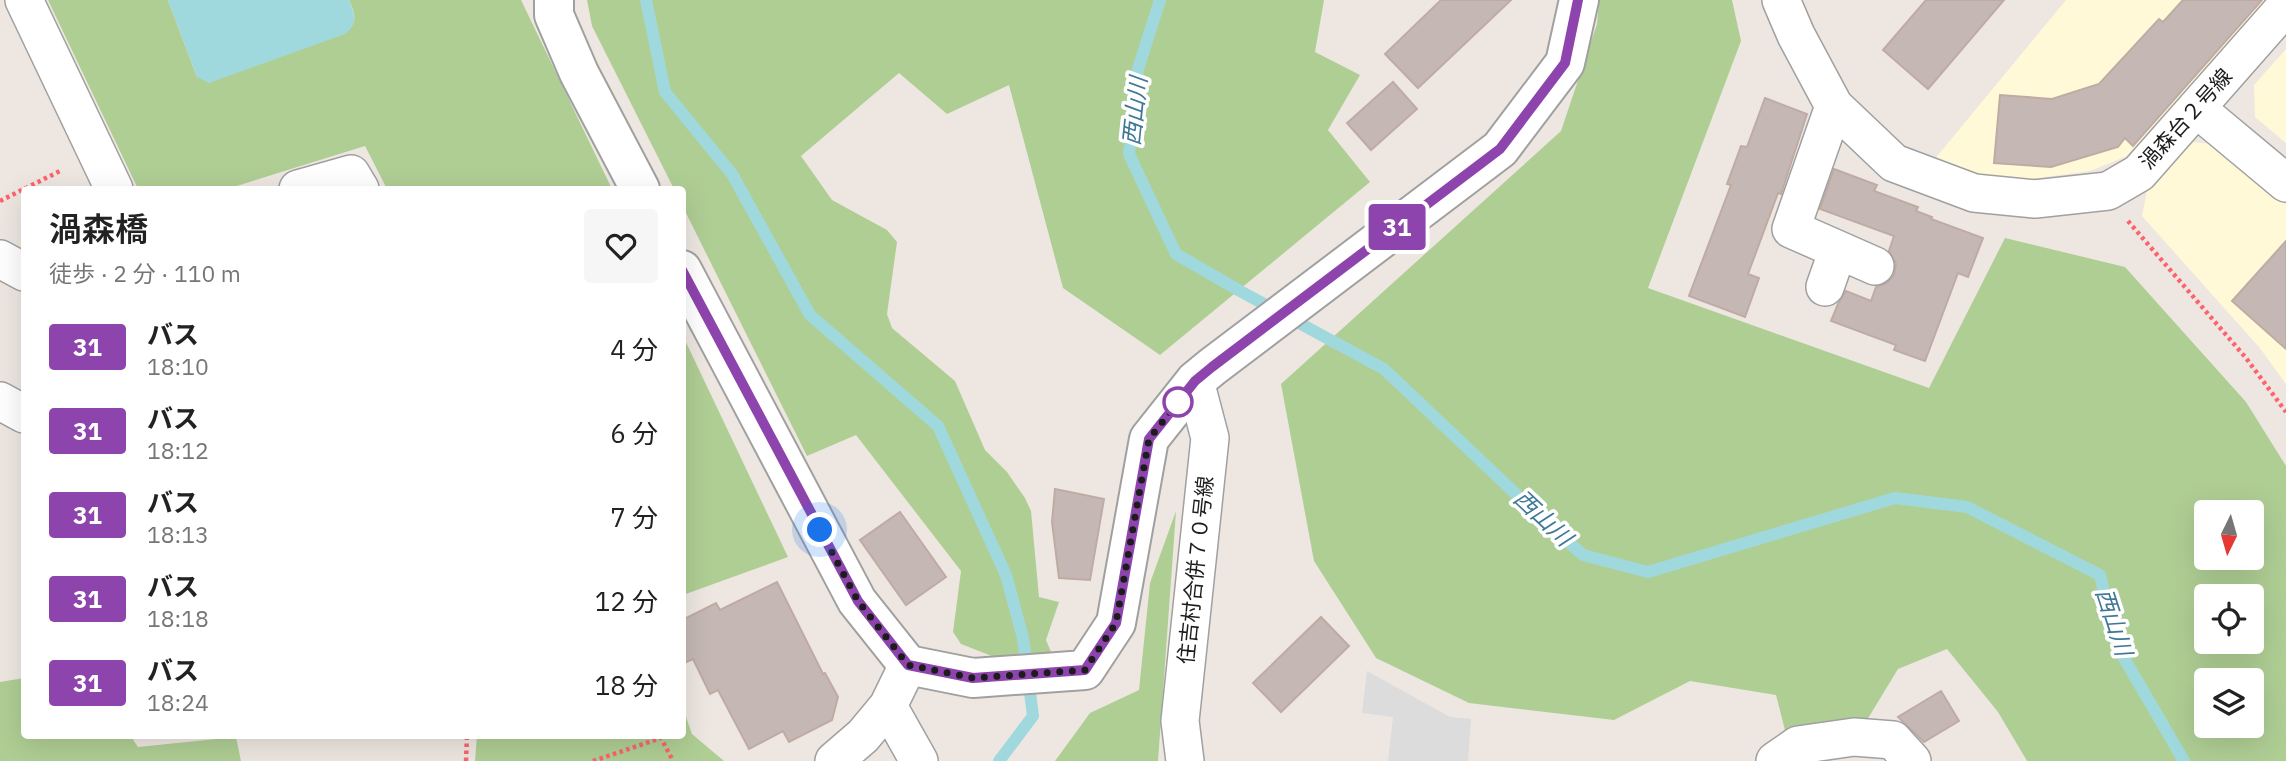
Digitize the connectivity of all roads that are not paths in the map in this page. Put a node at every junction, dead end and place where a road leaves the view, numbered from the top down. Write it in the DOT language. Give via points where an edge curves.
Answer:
graph roads {
  1 [pos="24,0"];
  2 [pos="554,0"];
  3 [pos="1578,0"];
  4 [pos="1781,0"];
  5 [pos="2286,6"];
  6 [pos="1834,106"];
  7 [pos="2196,108"];
  8 [pos="2286,183"];
  9 [pos="113,186"];
  10 [pos="309,186"];
  11 [pos="358,186"];
  12 [pos="638,186"];
  13 [pos="1838,250"];
  14 [pos="0,258"];
  15 [pos="1875,265"];
  16 [pos="21,270"];
  17 [pos="686,278"];
  18 [pos="1825,287"];
  19 [pos="1203,374"];
  20 [pos="0,401"];
  21 [pos="21,412"];
  22 [pos="908,665"];
  23 [pos="888,706"];
  24 [pos="914,751"];
  25 [pos="834,761"];
  26 [pos="1185,761"];
  27 [pos="1775,761"];
  28 [pos="1912,761"];
  1 -- 9 [label="street"];
  2 -- 12 [label="street" via="554,15 579,73"];
  3 -- 19 [label="street" via="1565,63 1500,149"];
  4 -- 6 [label="street, 渦森台２号線"];
  5 -- 7 [label="street, 渦森台２号線"];
  6 -- 7 [label="street, 渦森台２号線" via="1894,163 1974,193 2035,200 2108,191 2139,173"];
  6 -- 13 [label="street" via="1791,229"];
  7 -- 8 [label="street"];
  10 -- 11 [label="street" via="351,174"];
  13 -- 15 [label="street"];
  13 -- 18 [label="street"];
  14 -- 16 [label="street"];
  17 -- 22 [label="street" via="858,601"];
  19 -- 22 [label="street" via="1149,439 1116,623 1085,670 973,678"];
  19 -- 26 [label="street, 住吉村合併７０号線" via="1210,438 1180,721"];
  20 -- 21 [label="street"];
  22 -- 23 [label="street"];
  23 -- 24 [label="street"];
  23 -- 25 [label="street"];
  27 -- 28 [label="street" via="1798,745 1854,737 1893,740"];
}
